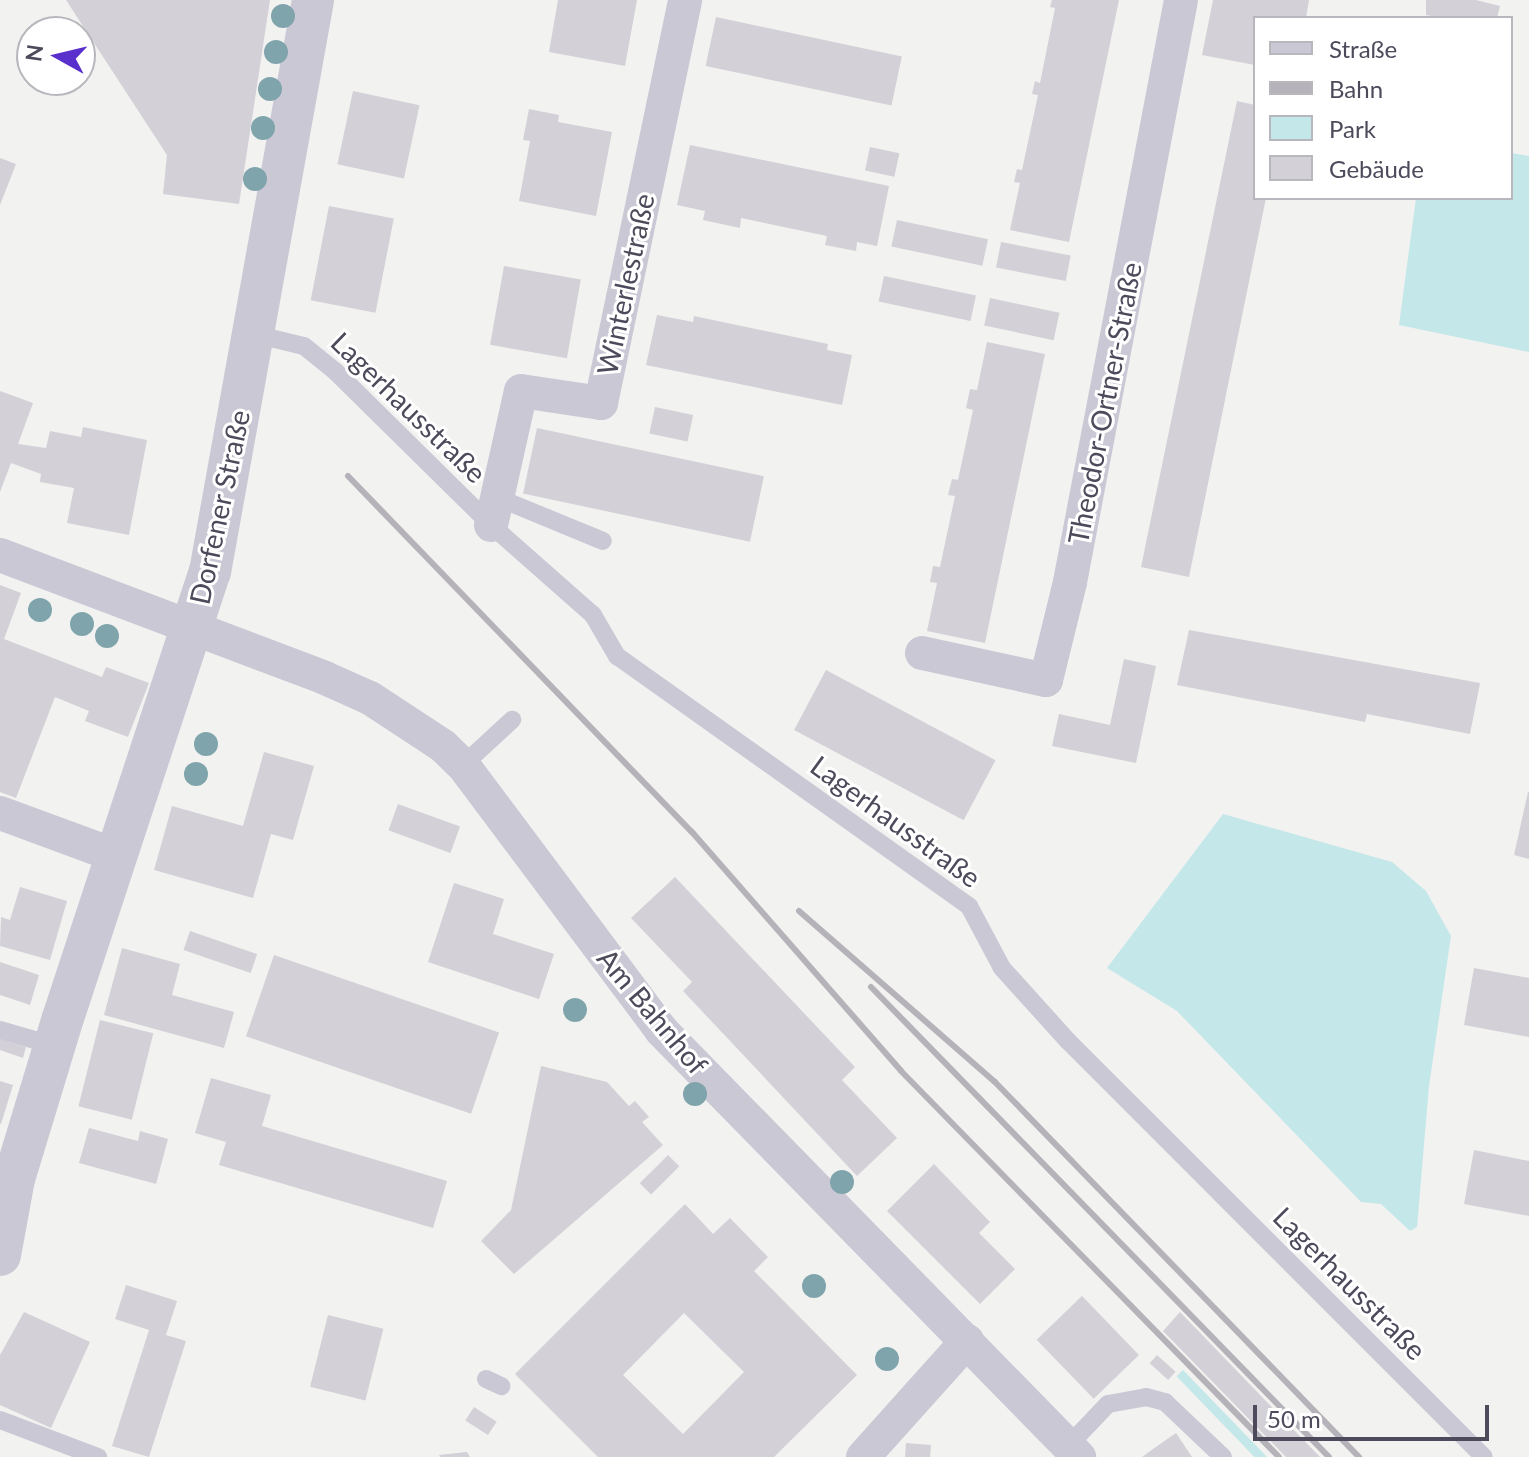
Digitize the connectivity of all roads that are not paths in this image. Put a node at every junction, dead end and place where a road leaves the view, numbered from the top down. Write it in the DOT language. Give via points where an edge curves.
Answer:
graph roads {
  1 [pos="313,0"];
  2 [pos="685,0"];
  3 [pos="1181,0"];
  4 [pos="254,334"];
  5 [pos="496,512"];
  6 [pos="603,541"];
  7 [pos="0,555"];
  8 [pos="192,628"];
  9 [pos="922,653"];
  10 [pos="512,720"];
  11 [pos="463,765"];
  12 [pos="0,813"];
  13 [pos="114,855"];
  14 [pos="0,1030"];
  15 [pos="41,1067"];
  16 [pos="0,1255"];
  17 [pos="967,1341"];
  18 [pos="0,1420"];
  19 [pos="1075,1454"];
  20 [pos="98,1457"];
  21 [pos="863,1457"];
  22 [pos="1223,1457"];
  23 [pos="1484,1457"];
  1 -- 4 [label="street, Dorfener Straße"];
  2 -- 5 [label="street, Winterlestraße" via="601,403 521,391"];
  3 -- 9 [label="street, Theodor-Ortner-Straße" via="1070,582 1046,680"];
  4 -- 5 [label="lane, Lagerhausstraße" via="304,346"];
  4 -- 8 [label="street, Dorfener Straße" via="210,572"];
  5 -- 6 [label="lane"];
  5 -- 23 [label="lane, Lagerhausstraße" via="593,615 617,656 969,906 1002,968 1068,1041"];
  7 -- 8 [label="street, Am Bahnhof"];
  8 -- 11 [label="street, Am Bahnhof" via="370,698"];
  8 -- 13 [label="street, Dorfener Straße"];
  10 -- 11 [label="lane"];
  11 -- 17 [label="street, Am Bahnhof" via="661,1030"];
  12 -- 13 [label="street"];
  13 -- 15 [label="street, Dorfener Straße"];
  14 -- 15 [label="lane"];
  15 -- 16 [label="street, Dorfener Straße"];
  17 -- 19 [label="street, Am Bahnhof"];
  17 -- 21 [label="street"];
  18 -- 20 [label="lane"];
  19 -- 22 [label="lane" via="1108,1404 1146,1397 1165,1402"];
}
